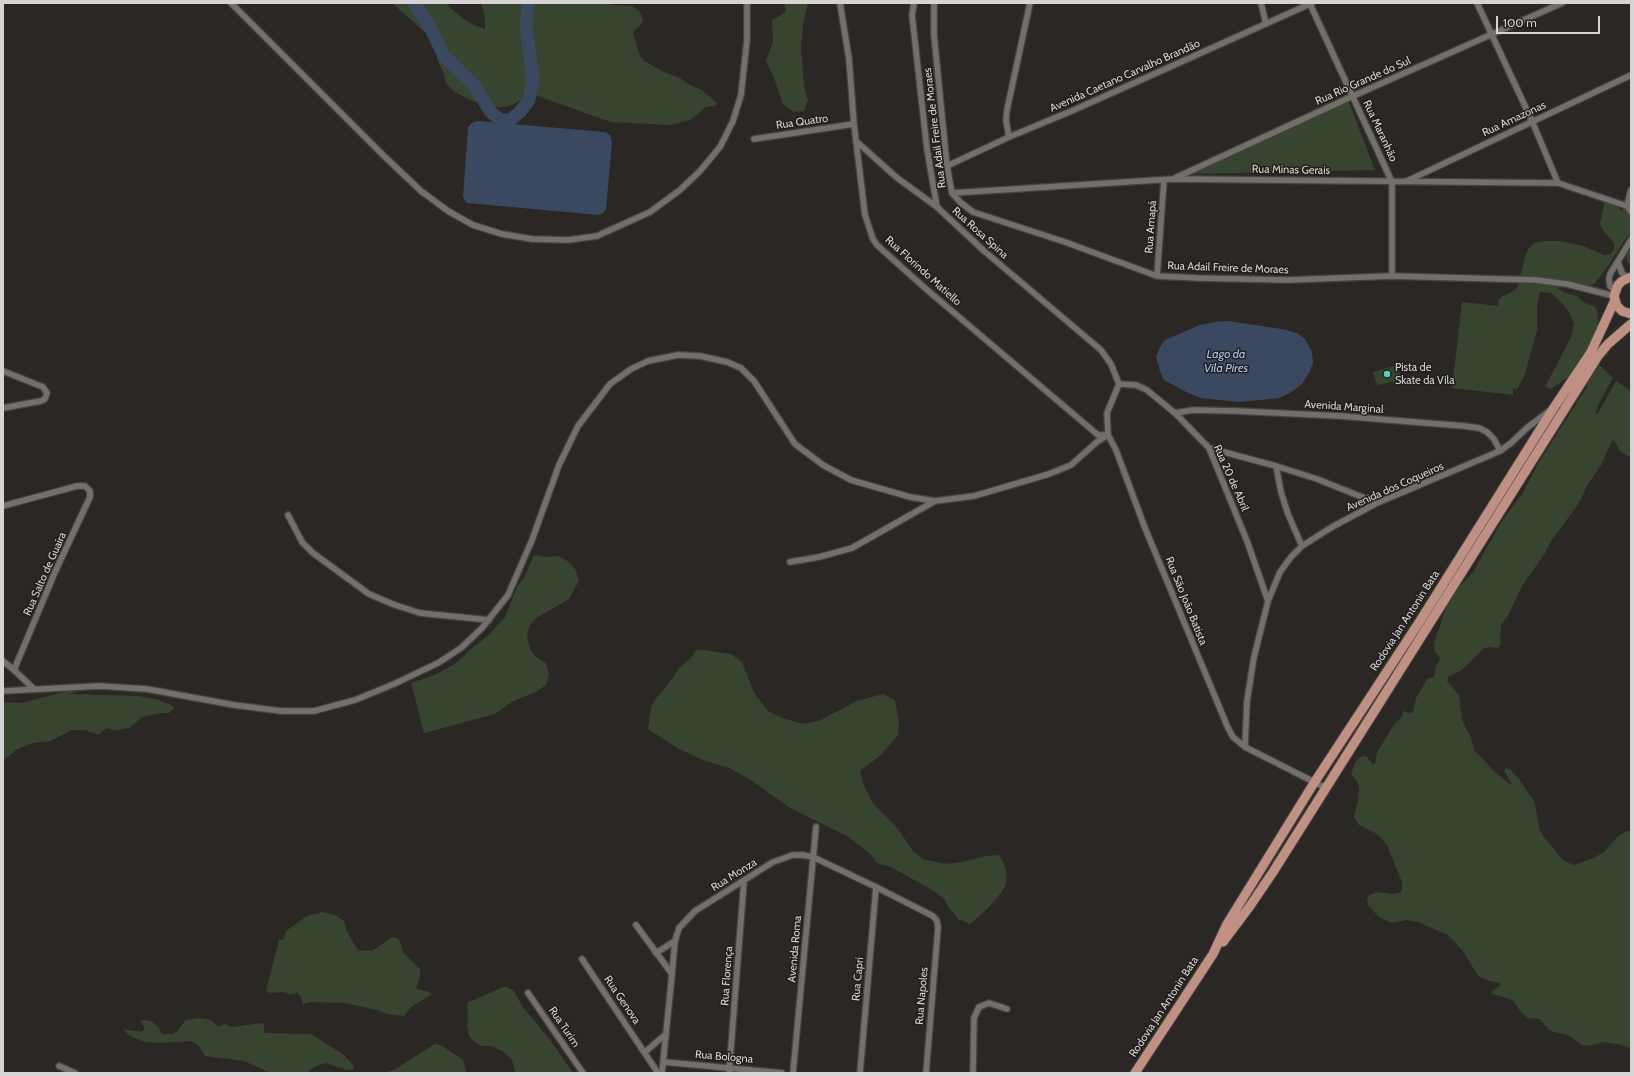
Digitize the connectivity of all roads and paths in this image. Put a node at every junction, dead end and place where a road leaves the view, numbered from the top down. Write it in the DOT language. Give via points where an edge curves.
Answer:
graph roads {
  1 [pos="231,3"];
  2 [pos="746,3"];
  3 [pos="840,3"];
  4 [pos="910,3"];
  5 [pos="914,3"];
  6 [pos="934,3"];
  7 [pos="1030,3"];
  8 [pos="1261,3"];
  9 [pos="1311,3"];
  10 [pos="1477,3"];
  11 [pos="1562,3"];
  12 [pos="912,15"];
  13 [pos="1266,24"];
  14 [pos="1491,34"];
  15 [pos="1631,75"];
  16 [pos="1353,96"];
  17 [pos="1532,122"];
  18 [pos="854,124"];
  19 [pos="1009,137"];
  20 [pos="754,139"];
  21 [pos="856,141"];
  22 [pos="947,166"];
  23 [pos="1173,179"];
  24 [pos="1164,180"];
  25 [pos="1392,182"];
  26 [pos="1405,182"];
  27 [pos="1558,183"];
  28 [pos="1631,190"];
  29 [pos="952,193"];
  30 [pos="1628,206"];
  31 [pos="937,207"];
  32 [pos="1631,212"];
  33 [pos="1631,240"];
  34 [pos="1618,262"];
  35 [pos="1157,276"];
  36 [pos="1392,276"];
  37 [pos="1629,277"];
  38 [pos="1615,295"];
  39 [pos="1631,314"];
  40 [pos="1631,324"];
  41 [pos="3,371"];
  42 [pos="1119,384"];
  43 [pos="3,408"];
  44 [pos="1553,409"];
  45 [pos="1175,413"];
  46 [pos="1108,435"];
  47 [pos="1209,448"];
  48 [pos="1500,452"];
  49 [pos="1276,466"];
  50 [pos="935,501"];
  51 [pos="1377,503"];
  52 [pos="3,506"];
  53 [pos="288,514"];
  54 [pos="1302,546"];
  55 [pos="790,562"];
  56 [pos="1268,600"];
  57 [pos="489,620"];
  58 [pos="3,661"];
  59 [pos="14,670"];
  60 [pos="34,689"];
  61 [pos="3,691"];
  62 [pos="1245,747"];
  63 [pos="1314,783"];
  64 [pos="1326,788"];
  65 [pos="816,827"];
  66 [pos="813,857"];
  67 [pos="744,881"];
  68 [pos="876,887"];
  69 [pos="936,921"];
  70 [pos="636,925"];
  71 [pos="675,941"];
  72 [pos="656,953"];
  73 [pos="1213,954"];
  74 [pos="582,959"];
  75 [pos="672,974"];
  76 [pos="528,993"];
  77 [pos="1007,1009"];
  78 [pos="666,1034"];
  79 [pos="645,1052"];
  80 [pos="664,1062"];
  81 [pos="59,1066"];
  82 [pos="729,1070"];
  83 [pos="75,1073"];
  84 [pos="583,1073"];
  85 [pos="658,1073"];
  86 [pos="662,1073"];
  87 [pos="782,1073"];
  88 [pos="794,1073"];
  89 [pos="860,1073"];
  90 [pos="926,1073"];
  91 [pos="973,1073"];
  92 [pos="1136,1073"];
  1 -- 2 [label="street" via="421,191 473,225 532,240 568,240 597,236 650,212 680,190 700,171 720,147 733,121 741,95 747,40"];
  3 -- 18 [label="street, Rua Florindo Matiello" via="849,60"];
  4 -- 12 [label="street"];
  5 -- 12 [label="street, Rua Rosa Spina"];
  6 -- 22 [label="street, Rua Adail Freire de Moraes" via="934,34"];
  7 -- 19 [label="street" via="1007,110"];
  8 -- 13 [label="street"];
  9 -- 13 [label="street, Avenida Caetano Carvalho Brandão"];
  9 -- 16 [label="street, Rua Maranhão"];
  10 -- 14 [label="street"];
  11 -- 14 [label="street, Rua Rio Grande do Sul"];
  12 -- 31 [label="street, Rua Rosa Spina" via="927,149"];
  13 -- 19 [label="street, Avenida Caetano Carvalho Brandão"];
  14 -- 16 [label="street, Rua Rio Grande do Sul"];
  14 -- 17 [label="street"];
  15 -- 17 [label="street, Rua Amazonas"];
  16 -- 23 [label="street, Rua Rio Grande do Sul"];
  16 -- 25 [label="street, Rua Maranhão"];
  17 -- 26 [label="street, Rua Amazonas"];
  17 -- 27 [label="street"];
  18 -- 20 [label="street, Rua Quatro"];
  18 -- 21 [label="street, Rua Florindo Matiello"];
  19 -- 22 [label="street, Avenida Caetano Carvalho Brandão"];
  21 -- 31 [label="street" via="896,177"];
  21 -- 46 [label="street, Rua Florindo Matiello" via="865,215 869,231 877,246 1098,435"];
  22 -- 29 [label="street, Rua Adail Freire de Moraes"];
  23 -- 24 [label="street, Rua Minas Gerais"];
  23 -- 25 [label="street, Rua Minas Gerais"];
  24 -- 29 [label="street, Rua Minas Gerais"];
  24 -- 35 [label="street, Rua Amapá"];
  25 -- 26 [label="street, Rua Minas Gerais"];
  25 -- 36 [label="street, Rua Maranhão"];
  26 -- 27 [label="street, Rua Minas Gerais"];
  27 -- 30 [label="street, Rua Minas Gerais"];
  28 -- 30 [label="street"];
  29 -- 35 [label="street, Rua Adail Freire de Moraes" via="973,212 1066,242"];
  30 -- 32 [label="street"];
  31 -- 42 [label="street, Rua Rosa Spina" via="983,250 1101,350 1111,364"];
  33 -- 34 [label="street"];
  34 -- 37 [label="street" via="1622,272"];
  34 -- 38 [label="street" via="1609,280"];
  35 -- 36 [label="street, Rua Adail Freire de Moraes" via="1287,280"];
  36 -- 38 [label="street, Rua Adail Freire de Moraes" via="1536,280"];
  37 -- 38 [label="main road, Rodovia Jan Antonin Bata" via="1622,280"];
  38 -- 39 [label="main road" via="1617,306"];
  38 -- 44 [label="main road, Rodovia Jan Antonin Bata" via="1591,352"];
  40 -- 64 [label="main road, Rodovia Jan Antonin Bata" via="1598,356"];
  41 -- 43 [label="street" via="43,387 47,393 42,401"];
  42 -- 45 [label="street, Rua 20 de Abril" via="1136,385 1147,390"];
  42 -- 46 [label="street, Rua São João Batista" via="1107,413"];
  44 -- 48 [label="street, Avenida dos Coqueiros"];
  44 -- 63 [label="main road, Rodovia Jan Antonin Bata" via="1420,621"];
  45 -- 47 [label="street, Rua 20 de Abril"];
  45 -- 48 [label="street, Avenida Marginal" via="1194,410 1236,411 1464,426 1487,432 1494,439"];
  46 -- 50 [label="street" via="1070,465 1049,474 974,496"];
  46 -- 62 [label="street, Rua São João Batista" via="1228,728 1233,737"];
  47 -- 49 [label="street"];
  47 -- 56 [label="street, Rua 20 de Abril"];
  48 -- 51 [label="street, Avenida dos Coqueiros"];
  49 -- 51 [label="street"];
  49 -- 54 [label="street" via="1280,492"];
  50 -- 55 [label="street" via="852,548"];
  50 -- 57 [label="street" via="851,480 823,465 796,444 754,381 740,368 727,362 700,356 678,355 648,361 610,384 578,426 559,465 532,540 508,595"];
  51 -- 54 [label="street, Avenida dos Coqueiros"];
  52 -- 59 [label="street, Rua Salto de Guaíra" via="77,486 87,487 90,491 90,497"];
  53 -- 57 [label="street" via="302,542 313,553 370,594 420,613"];
  54 -- 56 [label="street, Avenida dos Coqueiros" via="1280,572"];
  56 -- 62 [label="street, Avenida dos Coqueiros" via="1249,686"];
  57 -- 60 [label="street" via="461,648 438,663 355,700 314,711 234,705 147,689 99,686"];
  58 -- 59 [label="street"];
  59 -- 60 [label="street"];
  60 -- 61 [label="street"];
  62 -- 63 [label="street, Rua São João Batista"];
  63 -- 64 [label="street, Rua São João Batista"];
  63 -- 73 [label="main road, Rodovia Jan Antonin Bata" via="1227,924"];
  64 -- 73 [label="main road, Rodovia Jan Antonin Bata" via="1250,906"];
  65 -- 66 [label="street, Avenida Roma"];
  66 -- 67 [label="street, Rua Monza" via="803,855 784,858"];
  66 -- 68 [label="street, Rua Monza"];
  66 -- 88 [label="street, Avenida Roma"];
  67 -- 71 [label="street, Rua Monza" via="695,911 679,928"];
  67 -- 82 [label="street, Rua Florença"];
  68 -- 69 [label="street, Rua Monza" via="933,916"];
  68 -- 89 [label="street, Rua Capri"];
  69 -- 90 [label="street, Rua Napoles" via="938,928"];
  70 -- 72 [label="street"];
  71 -- 72 [label="street"];
  71 -- 75 [label="street, Rua Monza"];
  72 -- 75 [label="street"];
  73 -- 92 [label="main road, Rodovia Jan Antonin Bata"];
  74 -- 79 [label="street, Rua Genova"];
  75 -- 78 [label="street, Rua Monza"];
  76 -- 84 [label="street, Rua Turim"];
  77 -- 91 [label="street" via="989,1003 979,1007 974,1018"];
  78 -- 79 [label="street"];
  78 -- 80 [label="street, Rua Monza"];
  79 -- 85 [label="street, Rua Genova"];
  80 -- 82 [label="street, Rua Bologna"];
  80 -- 86 [label="street, Rua Monza"];
  81 -- 83 [label="street"];
  82 -- 87 [label="street, Rua Bologna"];
}
